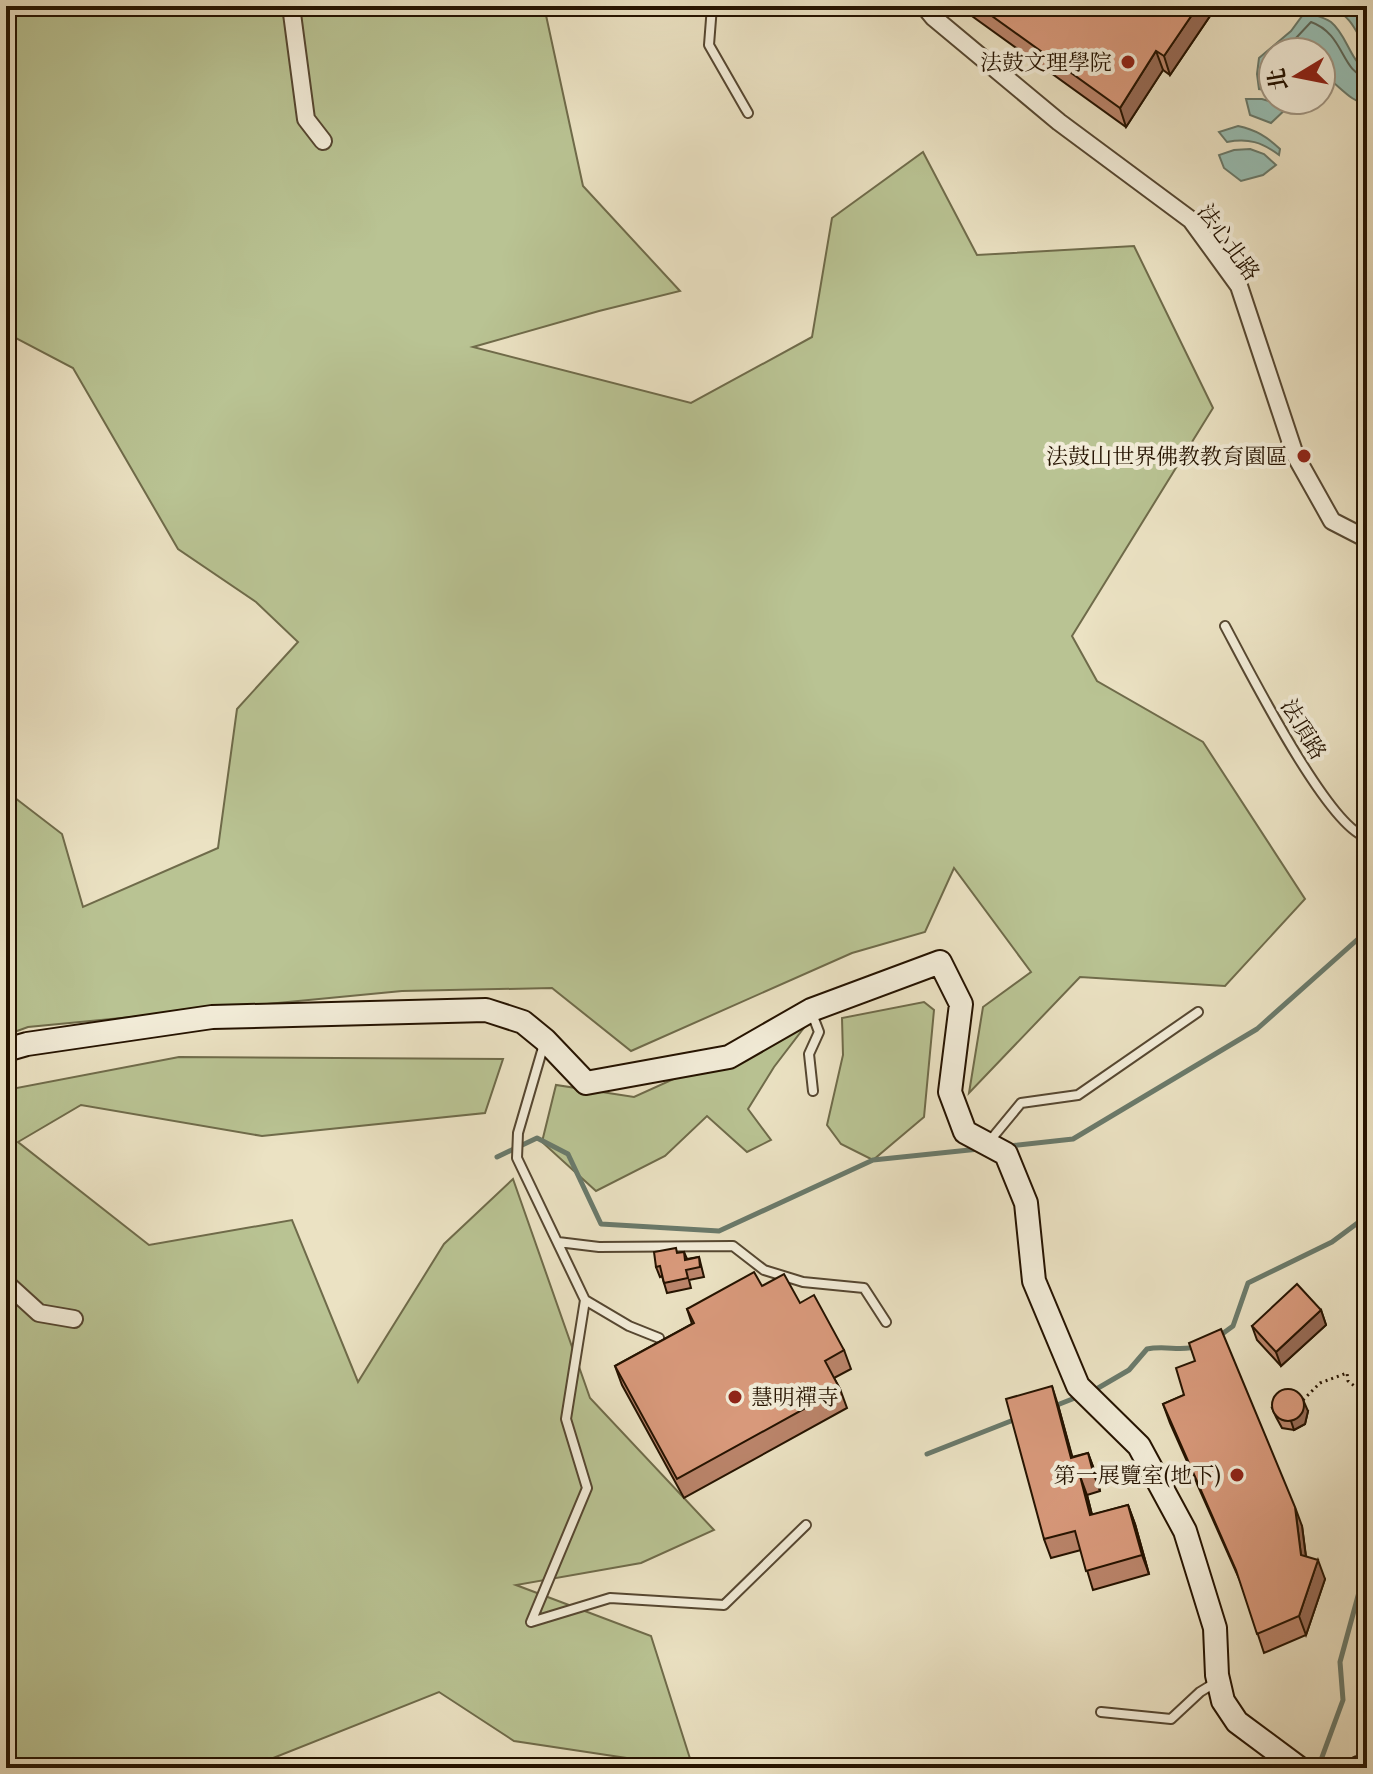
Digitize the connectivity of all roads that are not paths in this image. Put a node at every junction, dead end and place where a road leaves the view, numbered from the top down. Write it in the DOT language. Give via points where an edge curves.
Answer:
graph roads {
  1 [pos="291,6"];
  2 [pos="712,6"];
  3 [pos="924,6"];
  4 [pos="748,113"];
  5 [pos="323,141"];
  6 [pos="1367,539"];
  7 [pos="1225,626"];
  8 [pos="1367,837"];
  9 [pos="811,1010"];
  10 [pos="1198,1012"];
  11 [pos="545,1040"];
  12 [pos="6,1050"];
  13 [pos="813,1091"];
  14 [pos="988,1144"];
  15 [pos="558,1242"];
  16 [pos="6,1283"];
  17 [pos="585,1300"];
  18 [pos="74,1319"];
  19 [pos="886,1322"];
  20 [pos="659,1338"];
  21 [pos="806,1525"];
  22 [pos="1218,1681"];
  23 [pos="1101,1712"];
  24 [pos="1367,1767"];
  25 [pos="1299,1768"];
  26 [pos="1359,1768"];
  1 -- 5 [label="street" via="306,119"];
  2 -- 4 [label="lane" via="709,45"];
  3 -- 6 [label="street, 法心北路" via="1059,122 1191,220 1239,286 1295,455 1332,521"];
  7 -- 8 [label="lane, 法頂路" via="1285,736 1333,808"];
  9 -- 11 [label="street" via="729,1057 586,1083"];
  9 -- 13 [label="lane" via="819,1032 809,1054"];
  9 -- 14 [label="street" via="940,962 961,1004 950,1092 965,1132"];
  10 -- 14 [label="lane" via="1078,1095 1021,1103"];
  11 -- 12 [label="street" via="523,1022 486,1010 212,1017"];
  11 -- 15 [label="lane" via="518,1133 517,1158"];
  14 -- 22 [label="street" via="1006,1154 1026,1203 1034,1281 1078,1386 1139,1446 1185,1531 1215,1628"];
  15 -- 17 [label="lane"];
  15 -- 19 [label="lane" via="599,1247 733,1246 764,1270 803,1282 864,1288"];
  16 -- 18 [label="street" via="39,1313"];
  17 -- 20 [label="lane"];
  17 -- 21 [label="lane" via="566,1419 587,1488 531,1622 610,1598 724,1605"];
  22 -- 23 [label="lane" via="1171,1719"];
  22 -- 25 [label="street" via="1237,1722"];
  24 -- 26 [label="street"];
}
